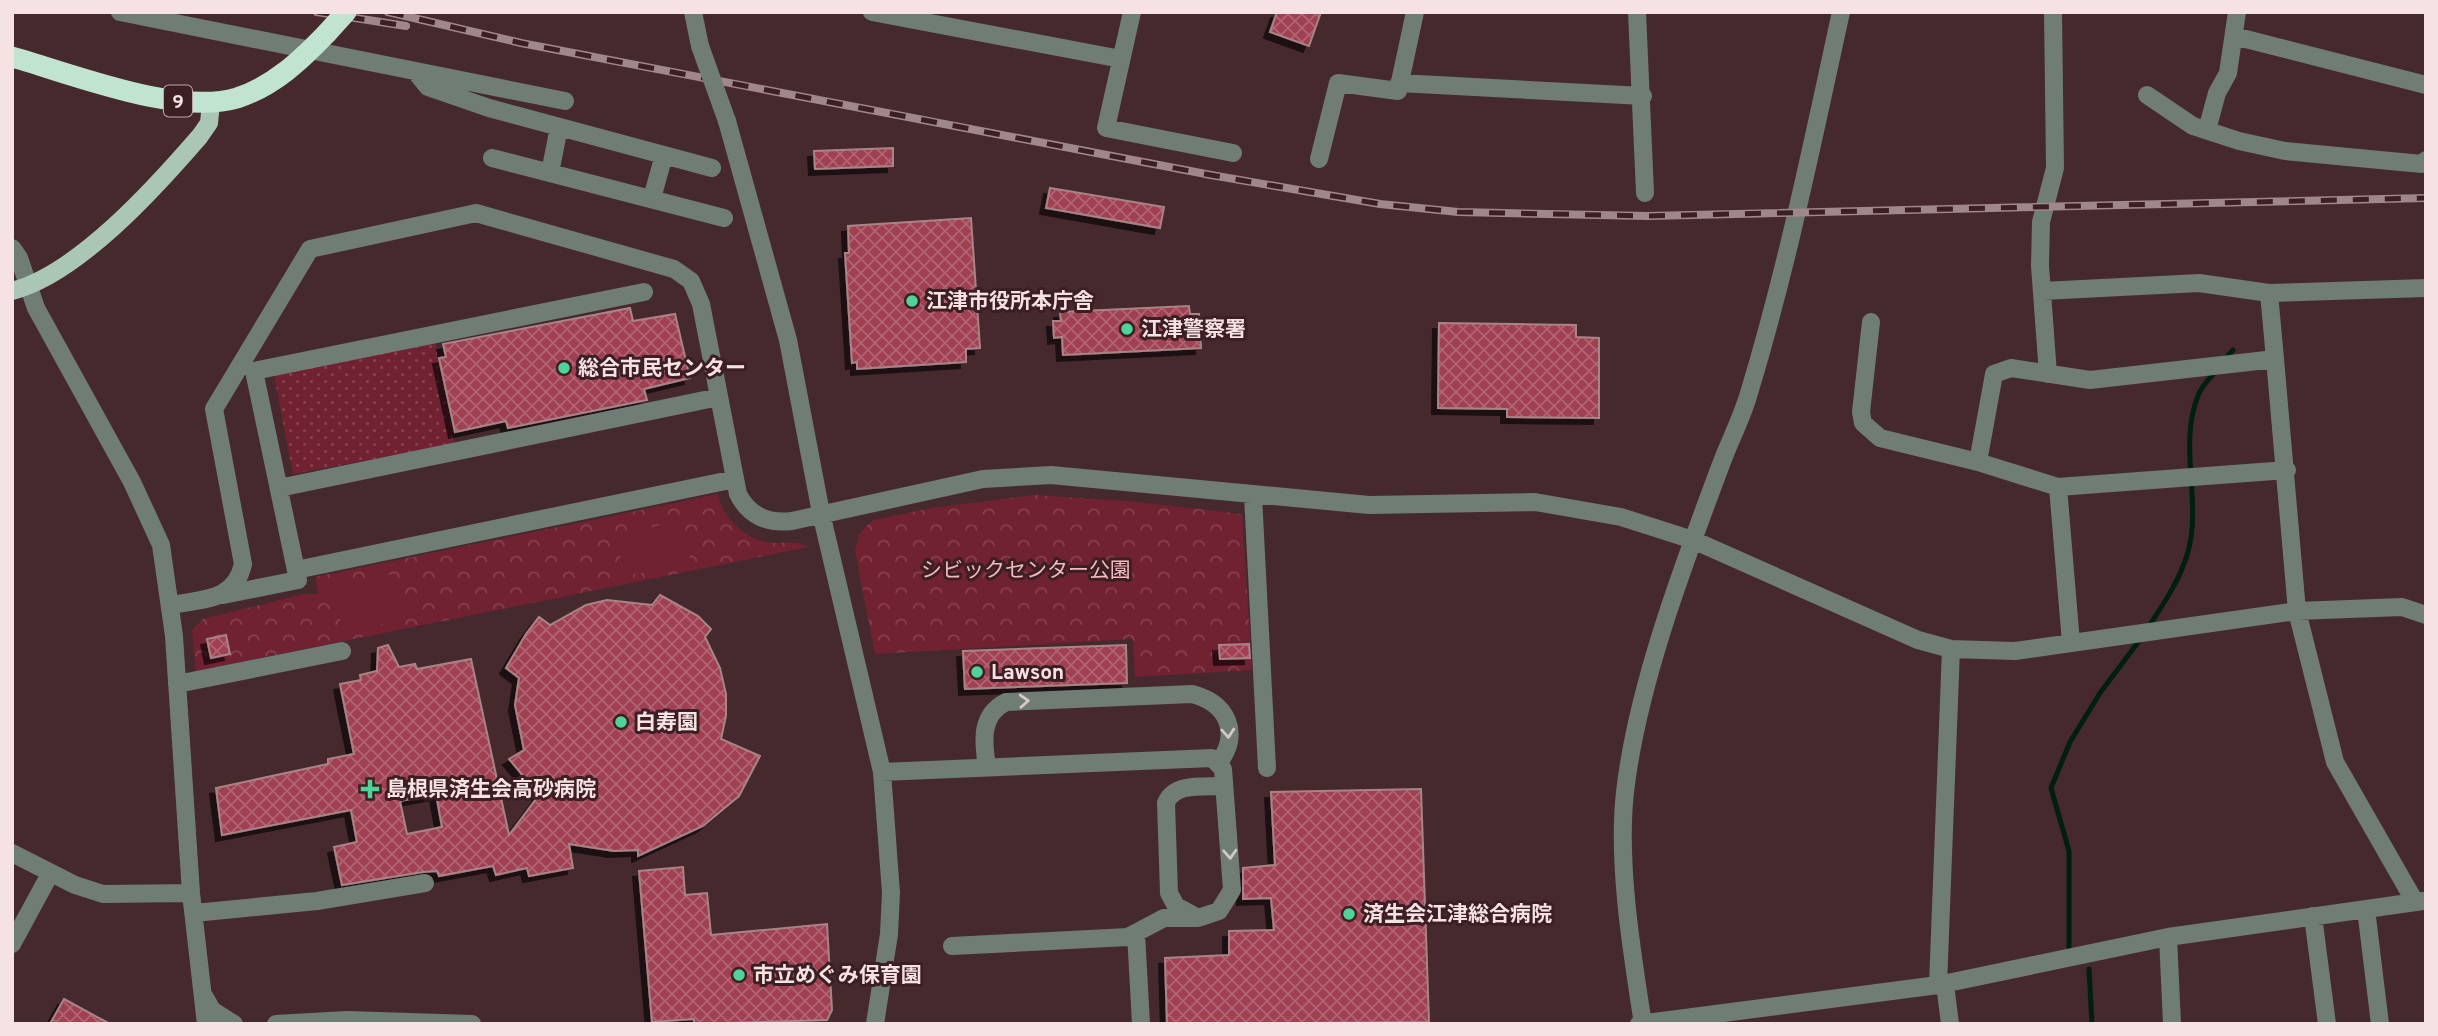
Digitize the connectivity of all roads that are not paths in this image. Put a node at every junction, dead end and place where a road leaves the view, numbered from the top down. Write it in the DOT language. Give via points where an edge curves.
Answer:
graph roads {
  1 [pos="120,12"];
  2 [pos="346,12"];
  3 [pos="693,12"];
  4 [pos="872,12"];
  5 [pos="1132,12"];
  6 [pos="1415,12"];
  7 [pos="1637,12"];
  8 [pos="1840,12"];
  9 [pos="2053,12"];
  10 [pos="2237,12"];
  11 [pos="2234,36"];
  12 [pos="312,49"];
  13 [pos="12,57"];
  14 [pos="1121,59"];
  15 [pos="415,71"];
  16 [pos="1399,83"];
  17 [pos="2426,85"];
  18 [pos="2147,95"];
  19 [pos="1643,96"];
  20 [pos="565,101"];
  21 [pos="211,103"];
  22 [pos="559,127"];
  23 [pos="2207,130"];
  24 [pos="1233,153"];
  25 [pos="664,155"];
  26 [pos="492,158"];
  27 [pos="1319,159"];
  28 [pos="2426,160"];
  29 [pos="712,168"];
  30 [pos="550,173"];
  31 [pos="1645,193"];
  32 [pos="652,198"];
  33 [pos="724,218"];
  34 [pos="12,248"];
  35 [pos="2426,288"];
  36 [pos="20,289"];
  37 [pos="2043,291"];
  38 [pos="645,292"];
  39 [pos="2269,293"];
  40 [pos="1871,322"];
  41 [pos="2275,359"];
  42 [pos="2048,374"];
  43 [pos="719,397"];
  44 [pos="1978,462"];
  45 [pos="2287,470"];
  46 [pos="735,479"];
  47 [pos="2058,487"];
  48 [pos="279,488"];
  49 [pos="1253,496"];
  50 [pos="821,513"];
  51 [pos="1693,540"];
  52 [pos="296,570"];
  53 [pos="215,597"];
  54 [pos="171,605"];
  55 [pos="2297,611"];
  56 [pos="2426,615"];
  57 [pos="2071,643"];
  58 [pos="1951,649"];
  59 [pos="342,651"];
  60 [pos="177,684"];
  61 [pos="1219,763"];
  62 [pos="987,767"];
  63 [pos="1267,768"];
  64 [pos="882,772"];
  65 [pos="1224,786"];
  66 [pos="12,853"];
  67 [pos="50,873"];
  68 [pos="425,883"];
  69 [pos="191,893"];
  70 [pos="1169,894"];
  71 [pos="2420,901"];
  72 [pos="2366,909"];
  73 [pos="194,913"];
  74 [pos="2313,916"];
  75 [pos="1198,918"];
  76 [pos="1136,933"];
  77 [pos="2168,937"];
  78 [pos="12,944"];
  79 [pos="1942,985"];
  80 [pos="202,993"];
  81 [pos="1642,1023"];
  82 [pos="198,1024"];
  83 [pos="205,1024"];
  84 [pos="234,1024"];
  85 [pos="276,1024"];
  86 [pos="472,1024"];
  87 [pos="875,1024"];
  88 [pos="1141,1024"];
  89 [pos="1950,1024"];
  90 [pos="2172,1024"];
  91 [pos="2327,1024"];
  92 [pos="2380,1024"];
  1 -- 12 [label="street"];
  2 -- 12 [label="highway, 9, bridge"];
  3 -- 50 [label="street, bridge" via="788,340"];
  4 -- 14 [label="street"];
  5 -- 14 [label="street"];
  6 -- 16 [label="street"];
  7 -- 19 [label="street"];
  8 -- 51 [label="street" via="1773,311 1748,397"];
  9 -- 37 [label="street" via="2054,168 2041,222"];
  10 -- 11 [label="street"];
  11 -- 17 [label="street"];
  11 -- 23 [label="street" via="2228,73"];
  12 -- 15 [label="street"];
  12 -- 21 [label="highway, 9" via="269,84"];
  13 -- 21 [label="highway, 9" via="138,92"];
  14 -- 24 [label="street" via="1105,128"];
  15 -- 20 [label="street"];
  15 -- 22 [label="street" via="428,87"];
  16 -- 19 [label="street"];
  16 -- 27 [label="street" via="1398,91 1338,83"];
  18 -- 23 [label="street" via="2193,126"];
  19 -- 31 [label="street"];
  21 -- 36 [label="main road" via="209,123 200,136 124,218 80,254"];
  22 -- 25 [label="street"];
  22 -- 30 [label="street"];
  23 -- 28 [label="street" via="2285,151 2422,164"];
  25 -- 29 [label="street"];
  25 -- 32 [label="street"];
  26 -- 30 [label="street"];
  30 -- 32 [label="street"];
  32 -- 33 [label="street"];
  34 -- 36 [label="street" via="19,258"];
  35 -- 39 [label="street"];
  36 -- 54 [label="street" via="132,482 161,545"];
  37 -- 39 [label="street" via="2199,283"];
  37 -- 42 [label="street"];
  38 -- 48 [label="street" via="254,371"];
  39 -- 41 [label="street"];
  40 -- 44 [label="street" via="1863,423 1880,438"];
  41 -- 42 [label="street" via="2090,380"];
  41 -- 45 [label="street"];
  42 -- 44 [label="street" via="2011,368 1994,374"];
  43 -- 46 [label="street"];
  43 -- 48 [label="street"];
  43 -- 53 [label="street" via="697,289 674,269 476,213 310,249 215,409 243,564 232,589"];
  44 -- 47 [label="street"];
  45 -- 47 [label="street"];
  45 -- 55 [label="street"];
  46 -- 50 [label="street" via="742,502 764,520 783,522"];
  46 -- 52 [label="street"];
  47 -- 57 [label="street"];
  48 -- 52 [label="street"];
  49 -- 50 [label="street" via="1051,475 983,479"];
  49 -- 51 [label="street" via="1369,505 1535,502 1622,517"];
  49 -- 63 [label="street"];
  50 -- 64 [label="street"];
  51 -- 58 [label="street" via="1918,640"];
  51 -- 81 [label="street" via="1645,694 1625,795 1623,859"];
  52 -- 53 [label="street" via="298,580"];
  53 -- 54 [label="street"];
  54 -- 60 [label="street"];
  55 -- 56 [label="street" via="2402,607"];
  55 -- 57 [label="street"];
  55 -- 71 [label="street" via="2335,762"];
  57 -- 58 [label="street" via="2015,651"];
  58 -- 79 [label="street"];
  59 -- 60 [label="street"];
  60 -- 69 [label="street"];
  61 -- 62 [label="street" via="1204,756"];
  62 -- 61 [label="street, one-way" via="985,727 995,708 1006,702 1192,694 1209,698 1226,717 1230,735"];
  61 -- 65 [label="street"];
  62 -- 64 [label="street"];
  64 -- 87 [label="street" via="891,893"];
  65 -- 70 [label="street" via="1182,788 1168,797"];
  65 -- 75 [label="street, one-way" via="1232,890 1219,912"];
  66 -- 67 [label="street"];
  67 -- 69 [label="street" via="103,894"];
  67 -- 78 [label="street"];
  68 -- 73 [label="street" via="317,901"];
  69 -- 73 [label="street"];
  70 -- 75 [label="street" via="1176,906"];
  70 -- 76 [label="street" via="1146,921 1128,926 952,941 1128,937"];
  71 -- 72 [label="street"];
  72 -- 74 [label="street"];
  72 -- 92 [label="street"];
  73 -- 80 [label="street"];
  74 -- 77 [label="street"];
  74 -- 91 [label="street"];
  75 -- 76 [label="street" via="1164,918"];
  76 -- 88 [label="street"];
  77 -- 79 [label="street"];
  77 -- 90 [label="street"];
  79 -- 81 [label="street"];
  79 -- 89 [label="street"];
  80 -- 82 [label="street"];
  80 -- 83 [label="street"];
  80 -- 84 [label="street" via="212,1010"];
  85 -- 86 [label="street" via="347,1020"];
}
